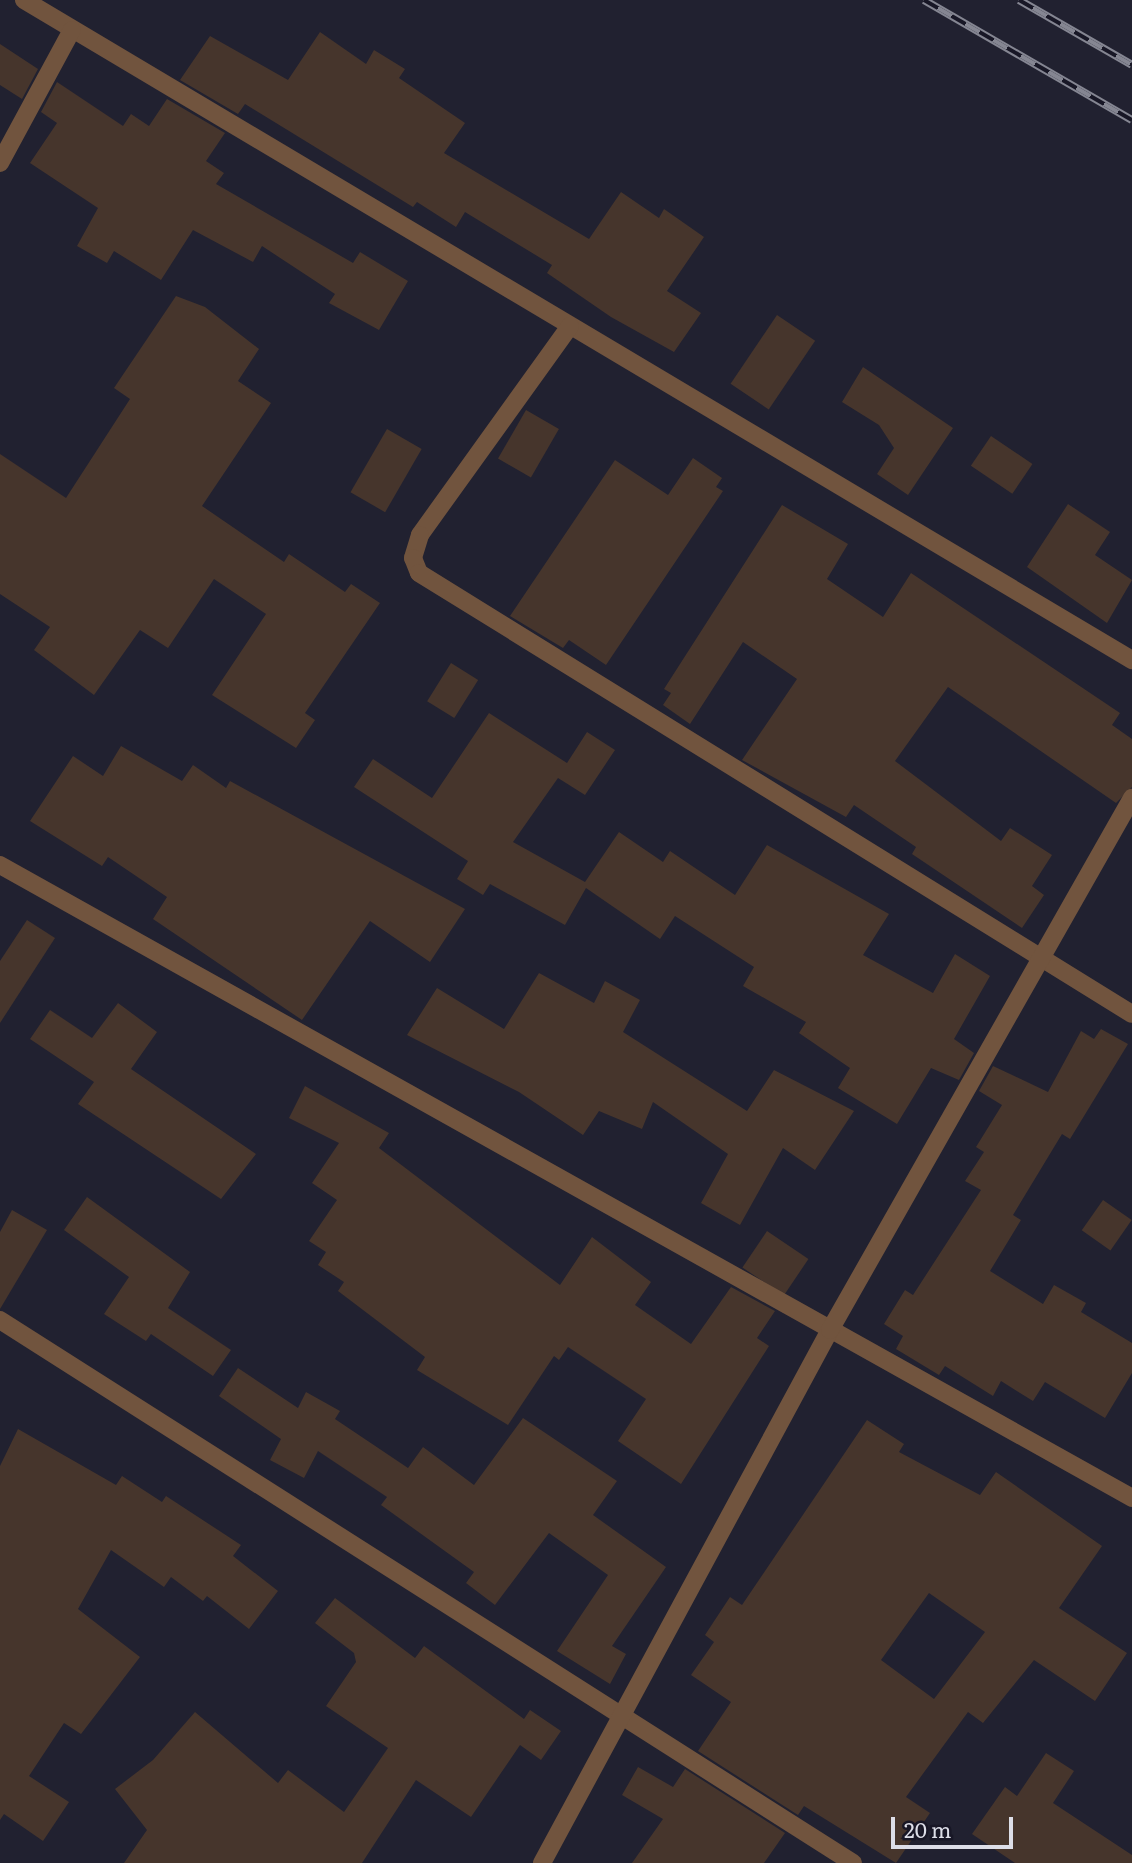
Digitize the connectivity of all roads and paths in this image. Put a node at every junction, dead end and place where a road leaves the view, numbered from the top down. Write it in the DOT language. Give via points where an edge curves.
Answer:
graph roads {
  1 [pos="24,0"];
  2 [pos="72,30"];
  3 [pos="0,163"];
  4 [pos="570,326"];
  5 [pos="1132,660"];
  6 [pos="1132,798"];
  7 [pos="0,865"];
  8 [pos="1040,961"];
  9 [pos="1132,1014"];
  10 [pos="0,1320"];
  11 [pos="830,1331"];
  12 [pos="1132,1498"];
  13 [pos="622,1713"];
  14 [pos="542,1863"];
  15 [pos="853,1863"];
  1 -- 2 [label="street"];
  2 -- 3 [label="street"];
  2 -- 4 [label="street"];
  4 -- 5 [label="street"];
  4 -- 8 [label="street" via="420,535 413,558 419,573"];
  6 -- 8 [label="street"];
  7 -- 11 [label="street"];
  8 -- 9 [label="street"];
  8 -- 11 [label="street"];
  10 -- 13 [label="street"];
  11 -- 12 [label="street"];
  11 -- 13 [label="street"];
  13 -- 14 [label="street"];
  13 -- 15 [label="street"];
}
